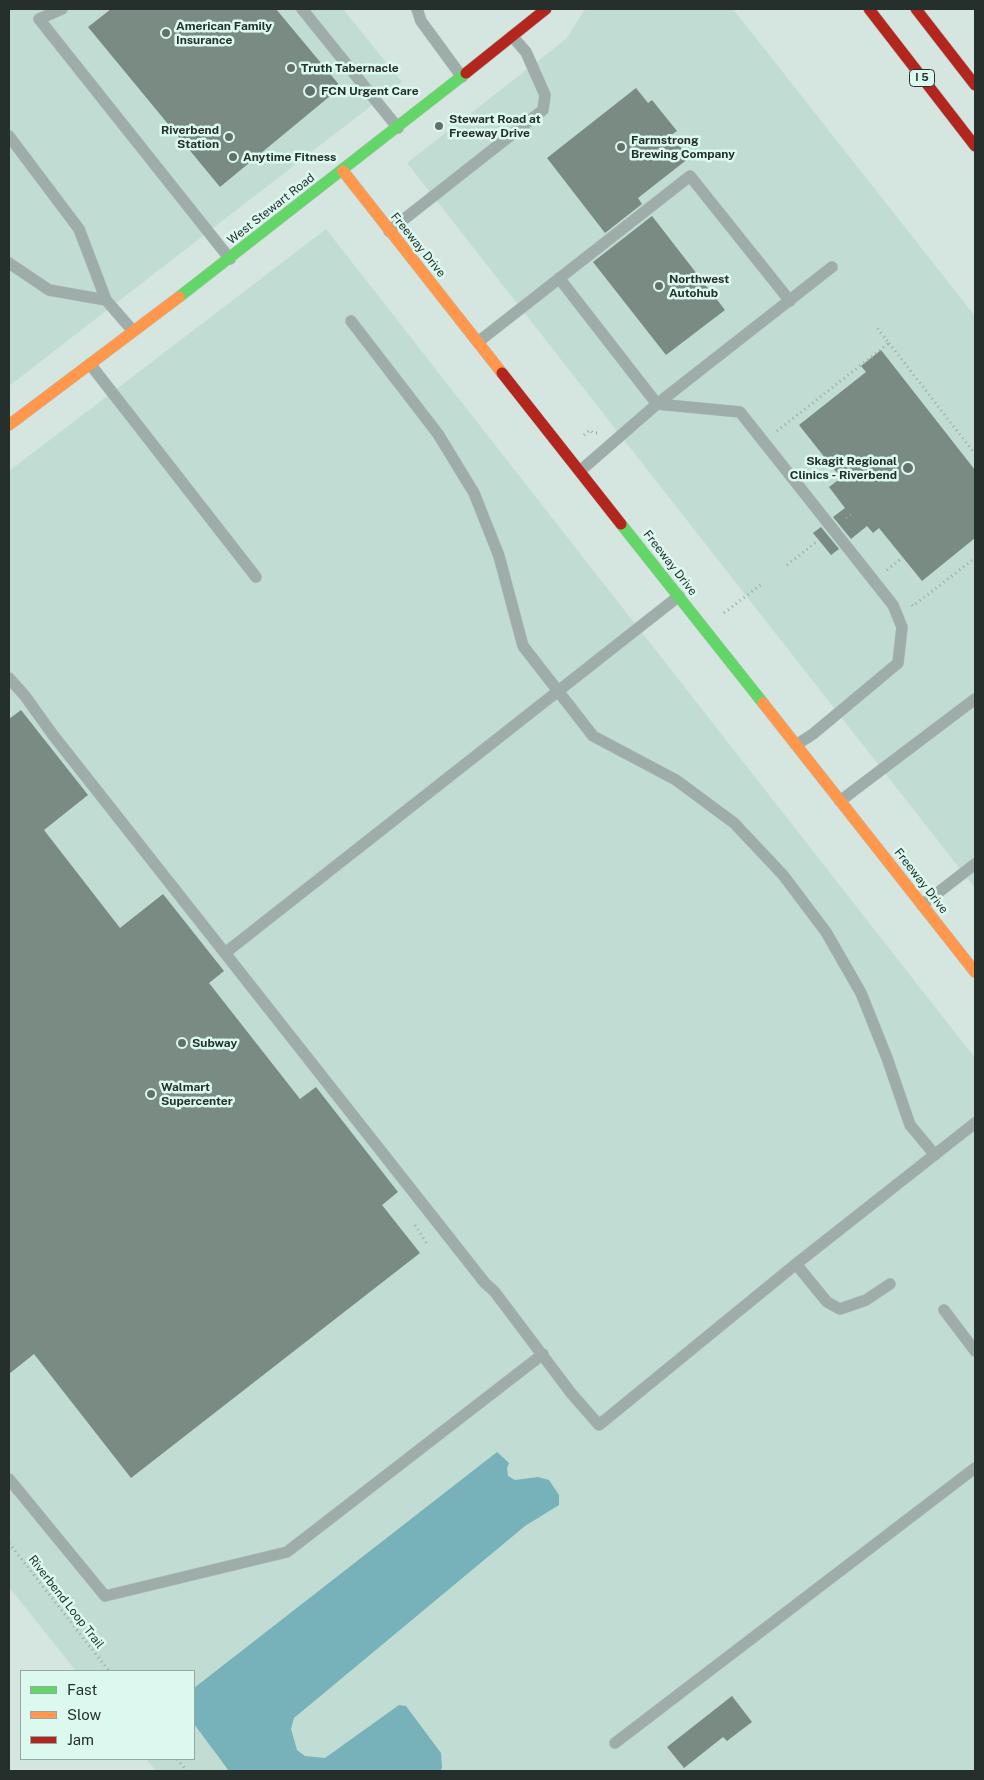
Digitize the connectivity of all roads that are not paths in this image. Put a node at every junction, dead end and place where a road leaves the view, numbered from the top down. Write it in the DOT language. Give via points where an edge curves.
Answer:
graph roads {
  1 [pos="62,9"];
  2 [pos="302,9"];
  3 [pos="416,9"];
  4 [pos="546,9"];
  5 [pos="869,9"];
  6 [pos="916,9"];
  7 [pos="512,36"];
  8 [pos="462,77"];
  9 [pos="975,85"];
  10 [pos="398,128"];
  11 [pos="9,136"];
  12 [pos="975,146"];
  13 [pos="343,171"];
  14 [pos="389,231"];
  15 [pos="230,259"];
  16 [pos="9,263"];
  17 [pos="832,267"];
  18 [pos="559,278"];
  19 [pos="106,300"];
  20 [pos="790,301"];
  21 [pos="351,321"];
  22 [pos="133,331"];
  23 [pos="478,342"];
  24 [pos="90,364"];
  25 [pos="657,404"];
  26 [pos="9,425"];
  27 [pos="580,471"];
  28 [pos="256,577"];
  29 [pos="679,596"];
  30 [pos="9,678"];
  31 [pos="558,691"];
  32 [pos="975,699"];
  33 [pos="796,745"];
  34 [pos="840,801"];
  35 [pos="975,864"];
  36 [pos="922,904"];
  37 [pos="225,953"];
  38 [pos="974,966"];
  39 [pos="975,1123"];
  40 [pos="935,1155"];
  41 [pos="796,1264"];
  42 [pos="890,1284"];
  43 [pos="944,1310"];
  44 [pos="975,1351"];
  45 [pos="543,1354"];
  46 [pos="975,1468"];
  47 [pos="9,1479"];
  48 [pos="615,1743"];
  1 -- 15 [label="lane" via="39,19"];
  2 -- 10 [label="lane"];
  3 -- 8 [label="lane" via="421,21"];
  4 -- 7 [label="main road, West Stewart Road"];
  5 -- 12 [label="main road, I 5"];
  6 -- 9 [label="main road"];
  7 -- 8 [label="main road, West Stewart Road"];
  7 -- 14 [label="lane" via="526,52 545,95 543,110"];
  8 -- 10 [label="main road, West Stewart Road"];
  10 -- 13 [label="main road, West Stewart Road"];
  11 -- 19 [label="lane" via="79,229"];
  13 -- 14 [label="main road, Freeway Drive"];
  13 -- 15 [label="main road, West Stewart Road"];
  14 -- 23 [label="main road, Freeway Drive"];
  15 -- 22 [label="main road, West Stewart Road"];
  16 -- 19 [label="lane" via="48,290"];
  17 -- 20 [label="lane"];
  18 -- 20 [label="lane" via="690,176"];
  18 -- 23 [label="lane"];
  18 -- 25 [label="lane"];
  19 -- 22 [label="lane"];
  20 -- 25 [label="lane"];
  21 -- 31 [label="lane" via="438,434 474,493 499,556 523,646"];
  22 -- 24 [label="main road, West Stewart Road"];
  23 -- 27 [label="main road, Freeway Drive"];
  24 -- 26 [label="main road, West Stewart Road"];
  24 -- 28 [label="lane"];
  25 -- 27 [label="lane"];
  25 -- 33 [label="lane" via="740,412 893,605 902,627 898,663"];
  27 -- 29 [label="main road, Freeway Drive"];
  29 -- 31 [label="lane"];
  29 -- 33 [label="main road, Freeway Drive"];
  30 -- 37 [label="lane"];
  31 -- 37 [label="lane"];
  31 -- 40 [label="lane" via="593,736 676,780 734,823 783,875 826,932 861,994 910,1125"];
  32 -- 34 [label="lane"];
  33 -- 34 [label="main road, Freeway Drive"];
  34 -- 36 [label="main road, Freeway Drive"];
  35 -- 36 [label="lane"];
  36 -- 38 [label="main road, Freeway Drive"];
  37 -- 45 [label="lane"];
  39 -- 40 [label="lane"];
  40 -- 41 [label="lane"];
  41 -- 42 [label="lane" via="827,1302 840,1309 866,1300"];
  41 -- 45 [label="lane" via="599,1425"];
  43 -- 44 [label="lane"];
  45 -- 47 [label="lane" via="287,1552 105,1596"];
  46 -- 48 [label="lane"];
}
